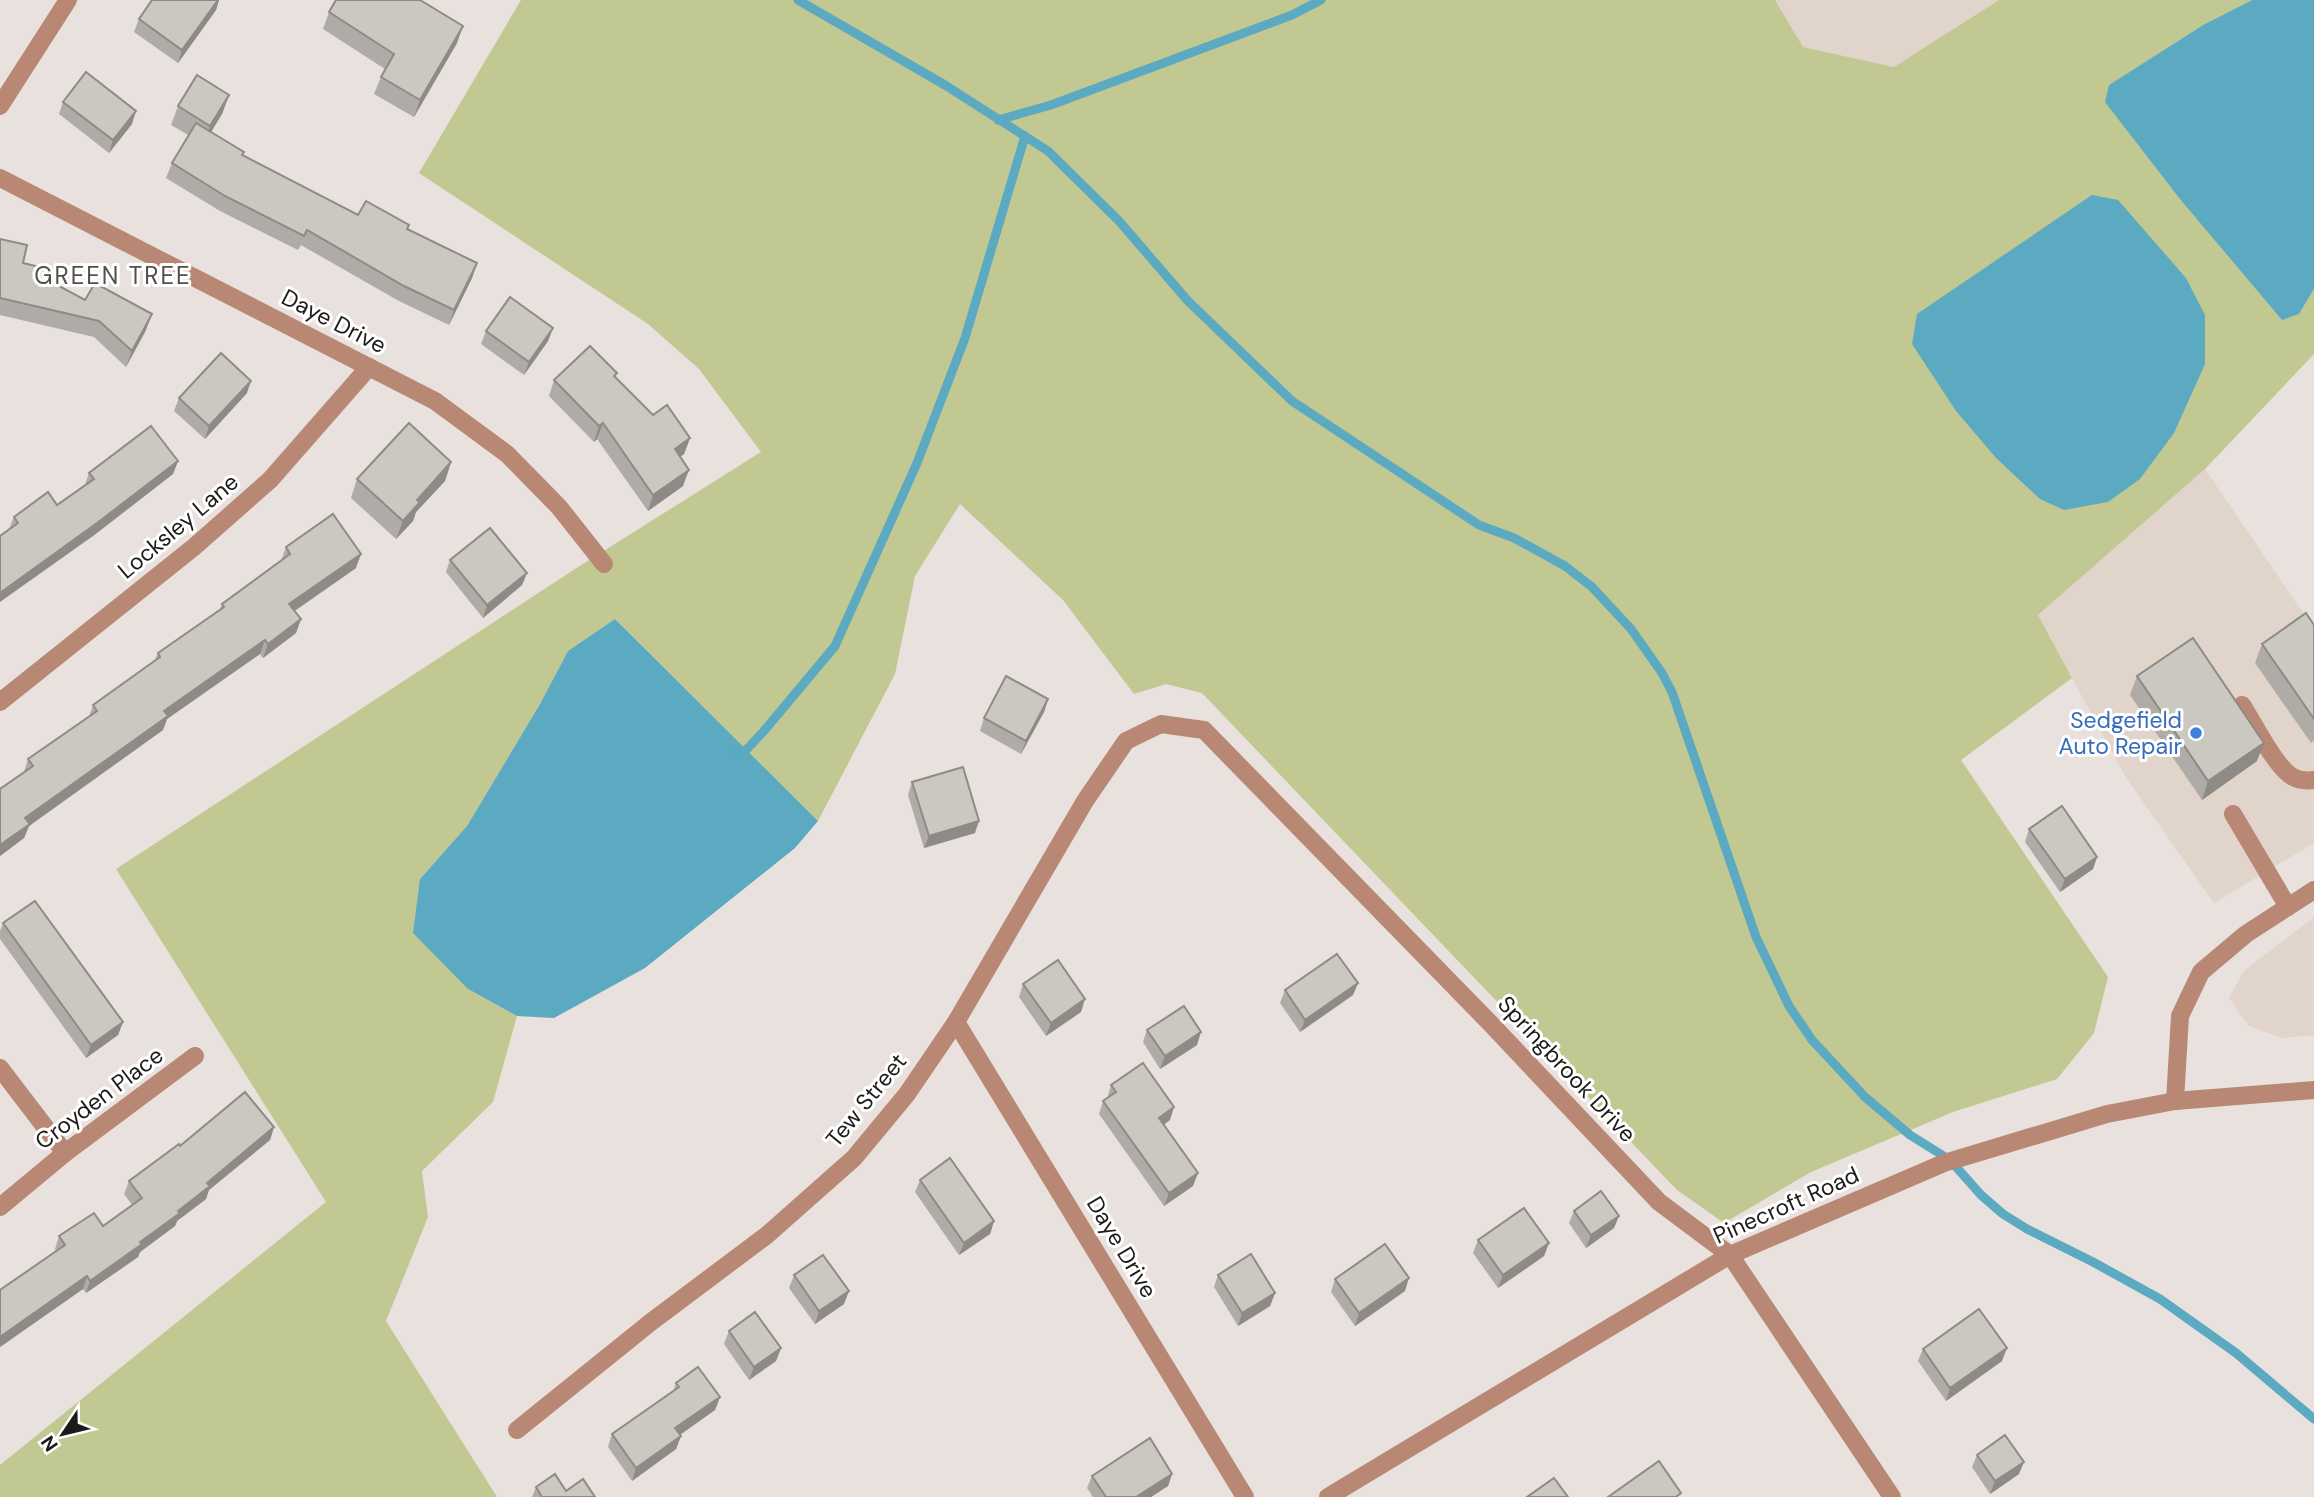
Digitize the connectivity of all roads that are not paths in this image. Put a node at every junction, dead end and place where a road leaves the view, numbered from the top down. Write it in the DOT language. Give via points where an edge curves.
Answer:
graph roads {
  1 [pos="68,0"];
  2 [pos="0,106"];
  3 [pos="0,178"];
  4 [pos="369,367"];
  5 [pos="604,564"];
  6 [pos="0,702"];
  7 [pos="2242,705"];
  8 [pos="1161,724"];
  9 [pos="2314,780"];
  10 [pos="2233,814"];
  11 [pos="2314,891"];
  12 [pos="2288,907"];
  13 [pos="956,1022"];
  14 [pos="195,1056"];
  15 [pos="0,1068"];
  16 [pos="2314,1090"];
  17 [pos="2175,1101"];
  18 [pos="65,1153"];
  19 [pos="0,1207"];
  20 [pos="1730,1255"];
  21 [pos="517,1430"];
  22 [pos="1245,1497"];
  23 [pos="1328,1497"];
  24 [pos="1892,1497"];
  1 -- 2 [label="street"];
  3 -- 4 [label="street, Daye Drive"];
  4 -- 5 [label="street, Daye Drive" via="435,401 507,454 559,507"];
  4 -- 6 [label="street, Locksley Lane" via="270,480"];
  7 -- 9 [label="street" via="2281,767 2303,781"];
  8 -- 13 [label="street, Tew Street" via="1126,741"];
  8 -- 20 [label="street, Springbrook Drive" via="1204,730 1659,1202"];
  10 -- 12 [label="street"];
  11 -- 12 [label="street"];
  12 -- 17 [label="street" via="2246,934 2201,972 2180,1016"];
  13 -- 21 [label="street, Tew Street" via="907,1094 854,1158 766,1235"];
  13 -- 22 [label="street, Daye Drive"];
  14 -- 18 [label="street, Croyden Place"];
  15 -- 18 [label="street"];
  16 -- 17 [label="street, Pinecroft Road"];
  17 -- 20 [label="street, Pinecroft Road" via="2107,1114 1944,1163"];
  18 -- 19 [label="street, Croyden Place"];
  20 -- 23 [label="street, Pinecroft Road"];
  20 -- 24 [label="street, Springbrook Drive"];
}
